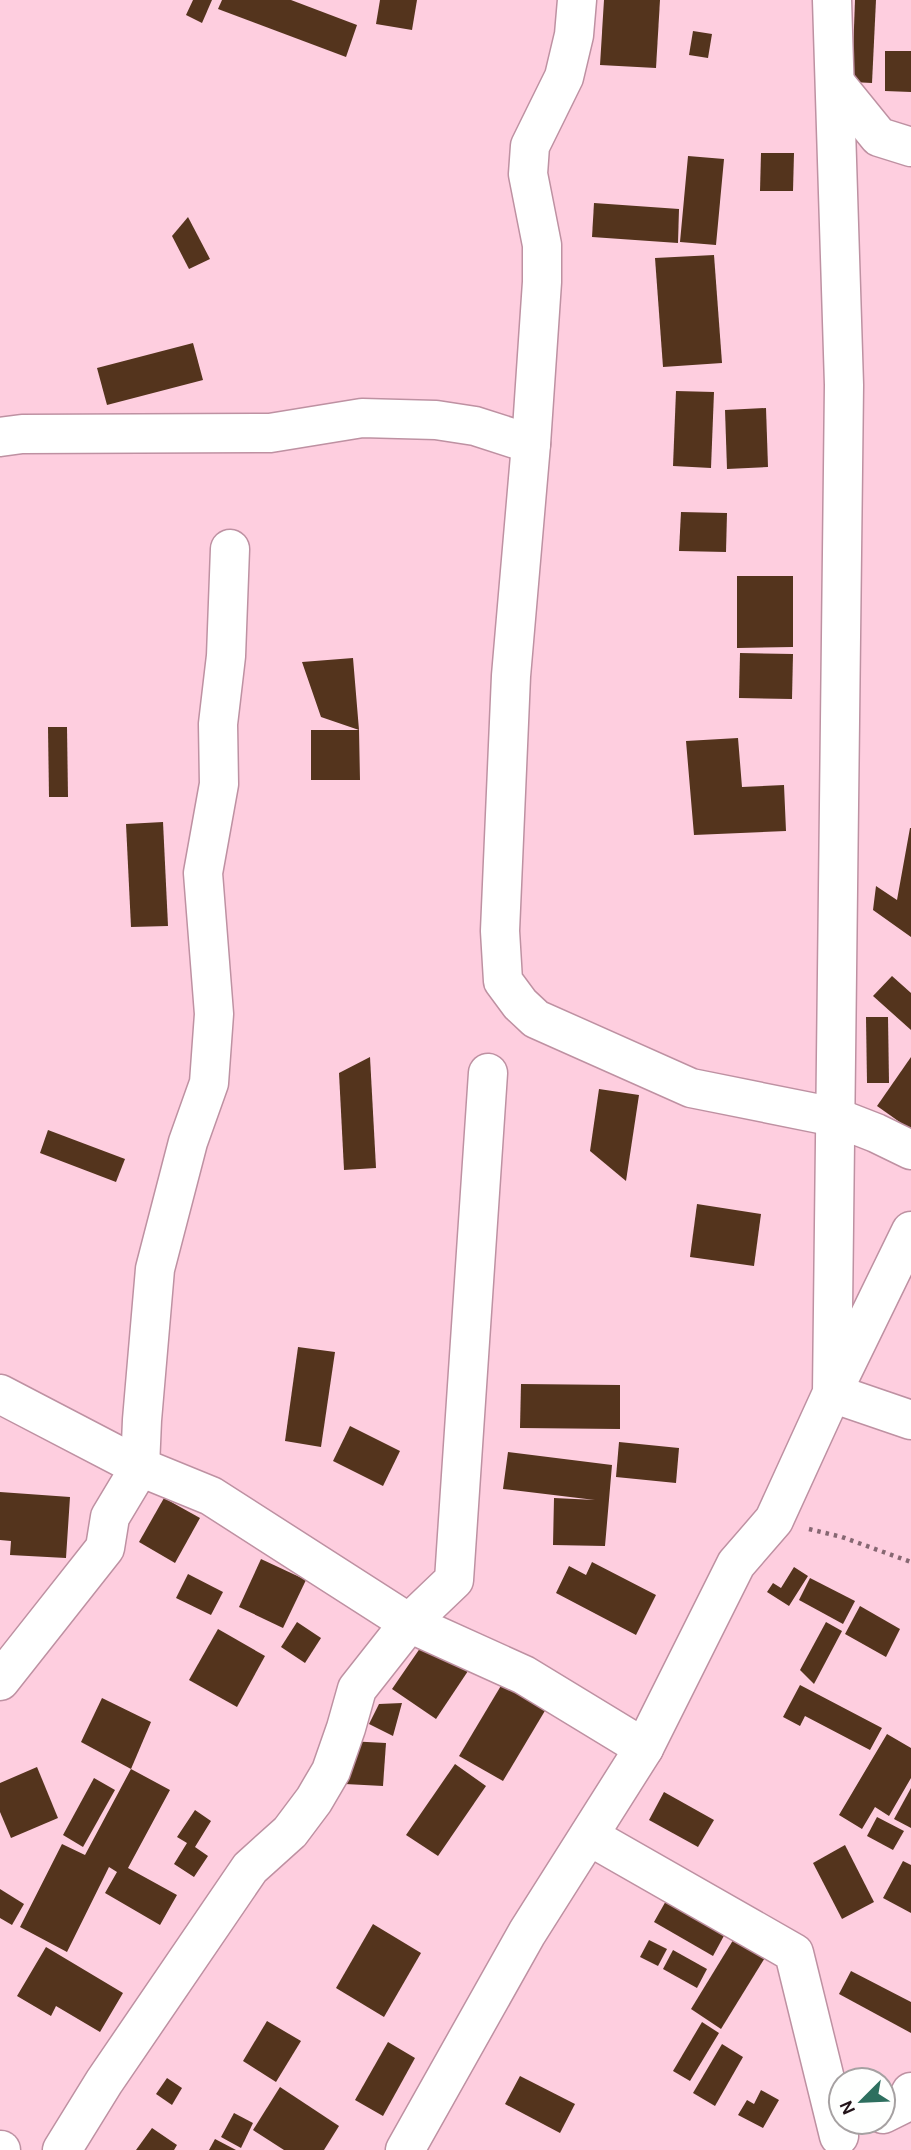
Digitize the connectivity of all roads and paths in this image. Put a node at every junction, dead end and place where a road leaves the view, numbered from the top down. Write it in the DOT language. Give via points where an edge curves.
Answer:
graph roads {
  1 [pos="577,0"];
  2 [pos="832,0"];
  3 [pos="836,84"];
  4 [pos="911,147"];
  5 [pos="0,437"];
  6 [pos="531,444"];
  7 [pos="230,549"];
  8 [pos="488,1073"];
  9 [pos="835,1117"];
  10 [pos="911,1150"];
  11 [pos="911,1231"];
  12 [pos="832,1393"];
  13 [pos="0,1394"];
  14 [pos="911,1420"];
  15 [pos="140,1466"];
  16 [pos="774,1520"];
  17 [pos="911,1562"];
  18 [pos="409,1623"];
  19 [pos="0,1681"];
  20 [pos="644,1748"];
  21 [pos="589,1836"];
  22 [pos="827,2069"];
  23 [pos="911,2092"];
  24 [pos="897,2108"];
  25 [pos="62,2150"];
  26 [pos="405,2150"];
  1 -- 6 [label="street" via="575,35 564,77 530,146 528,174 542,245"];
  2 -- 3 [label="street"];
  3 -- 4 [label="street" via="879,137"];
  3 -- 9 [label="street" via="844,385"];
  5 -- 6 [label="street" via="270,432 362,418 436,420"];
  6 -- 9 [label="street" via="511,676 500,932 503,981 536,1019 691,1088"];
  7 -- 15 [label="street" via="218,724 219,784 203,873 214,1014 209,1083 188,1142 155,1269"];
  8 -- 18 [label="street" via="454,1580"];
  9 -- 10 [label="street"];
  9 -- 12 [label="street"];
  11 -- 12 [label="street"];
  12 -- 14 [label="street"];
  12 -- 16 [label="street"];
  13 -- 15 [label="street"];
  15 -- 18 [label="street" via="211,1496"];
  15 -- 19 [label="street" via="110,1517 105,1548"];
  16 -- 17 [label="path" via="842,1536"];
  16 -- 20 [label="street" via="736,1564"];
  18 -- 20 [label="street" via="524,1675"];
  18 -- 25 [label="street" via="357,1689 331,1770 314,1800 290,1832 250,1868"];
  20 -- 21 [label="street"];
  21 -- 22 [label="street" via="794,1953"];
  21 -- 26 [label="street" via="527,1933"];
  23 -- 24 [label="street" via="905,2104"];
}
